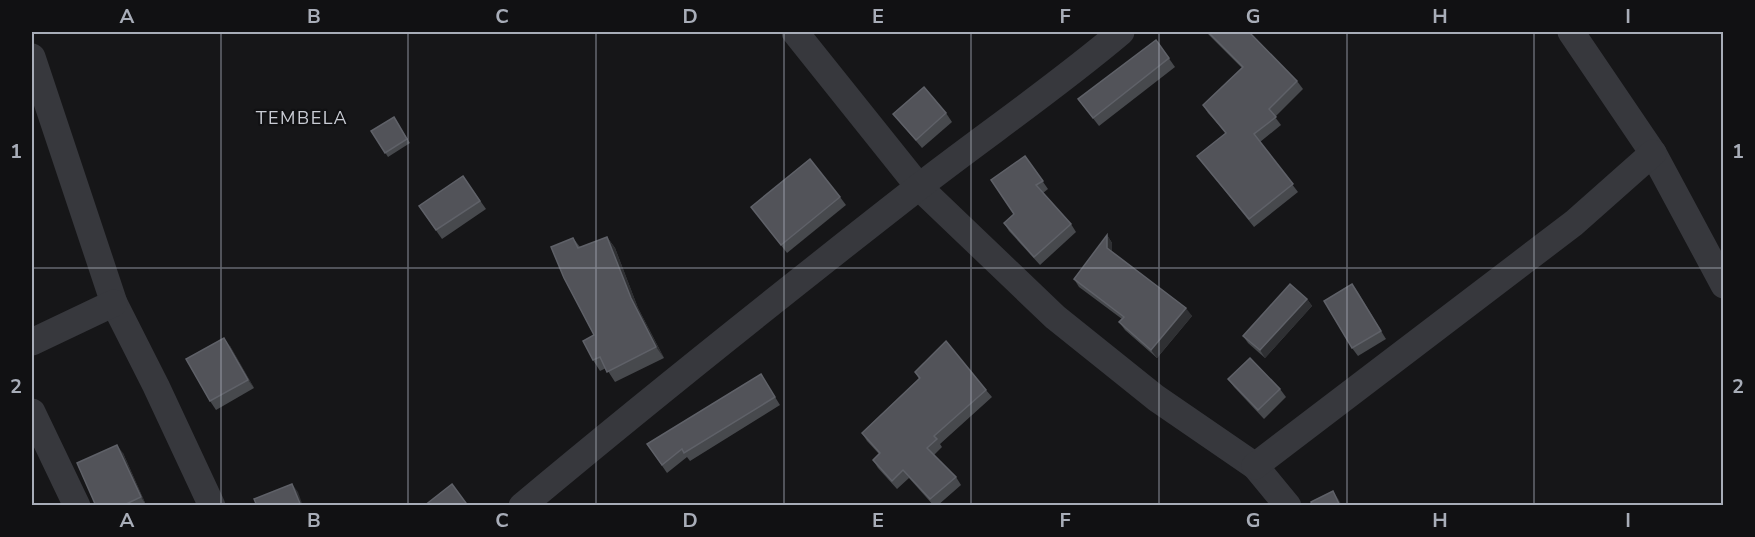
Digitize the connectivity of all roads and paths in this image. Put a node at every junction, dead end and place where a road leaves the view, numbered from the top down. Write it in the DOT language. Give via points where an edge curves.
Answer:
graph roads {
  1 [pos="795,32"];
  2 [pos="1121,32"];
  3 [pos="1571,32"];
  4 [pos="32,57"];
  5 [pos="1653,153"];
  6 [pos="919,187"];
  7 [pos="1724,285"];
  8 [pos="114,303"];
  9 [pos="32,342"];
  10 [pos="32,412"];
  11 [pos="1255,466"];
  12 [pos="77,506"];
  13 [pos="212,506"];
  14 [pos="522,506"];
  15 [pos="1288,506"];
  1 -- 6 [label="street"];
  2 -- 6 [label="street" via="1060,83"];
  3 -- 5 [label="street"];
  4 -- 8 [label="street"];
  5 -- 7 [label="street"];
  5 -- 11 [label="street" via="1574,223"];
  6 -- 11 [label="street" via="1055,317 1156,398"];
  6 -- 14 [label="street" via="759,311"];
  8 -- 9 [label="street"];
  8 -- 13 [label="street"];
  10 -- 12 [label="street"];
  11 -- 15 [label="street"];
}
